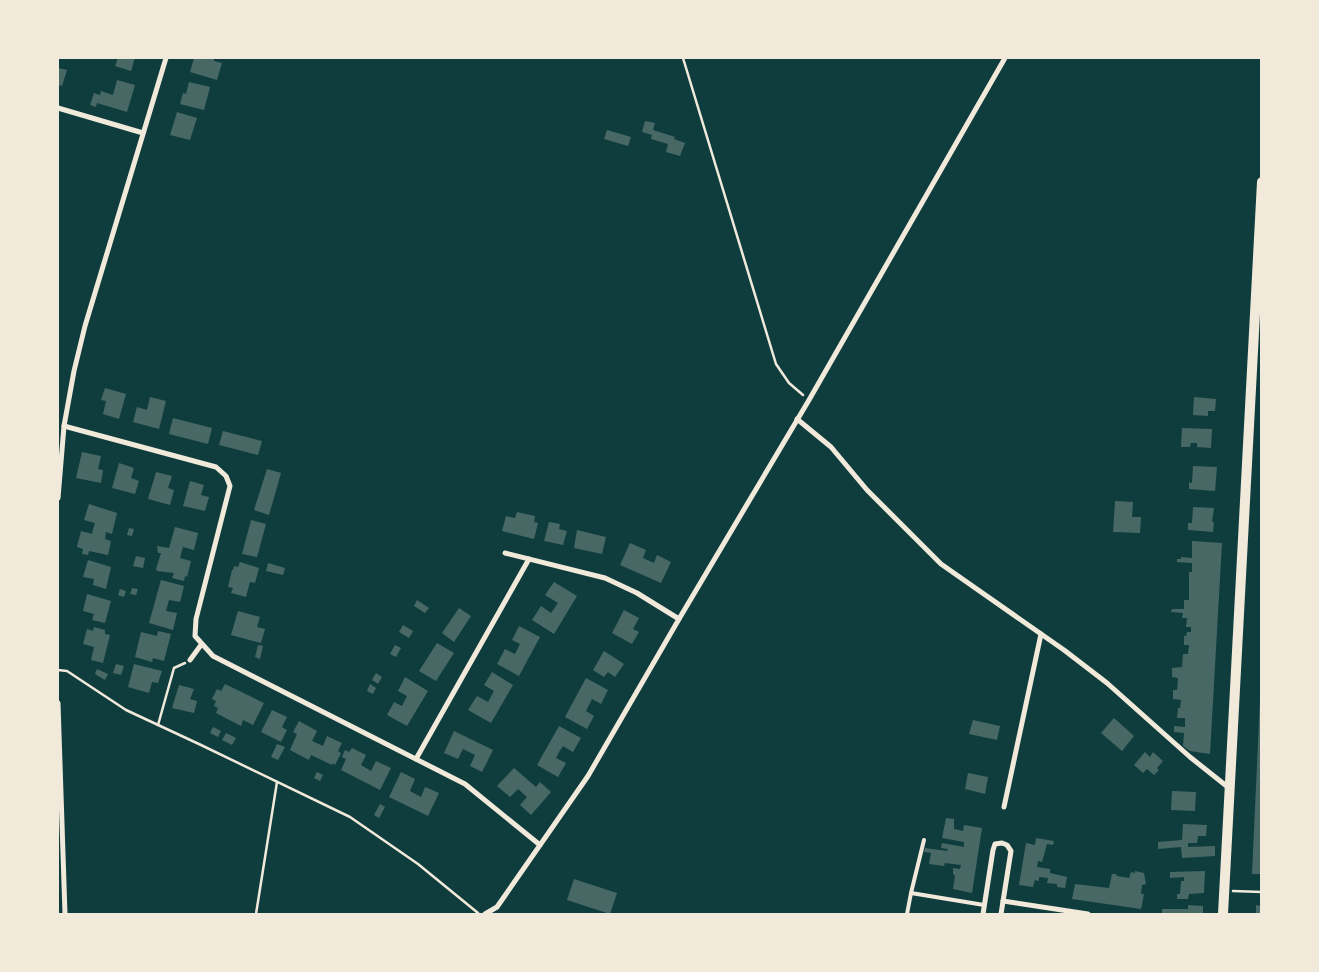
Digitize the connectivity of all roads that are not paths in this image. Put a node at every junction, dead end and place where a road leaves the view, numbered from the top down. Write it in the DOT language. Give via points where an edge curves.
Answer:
graph roads {
  1 [pos="166,58"];
  2 [pos="1005,58"];
  3 [pos="58,108"];
  4 [pos="143,133"];
  5 [pos="1262,182"];
  6 [pos="797,420"];
  7 [pos="64,426"];
  8 [pos="58,498"];
  9 [pos="505,553"];
  10 [pos="529,559"];
  11 [pos="679,618"];
  12 [pos="1041,634"];
  13 [pos="202,645"];
  14 [pos="190,660"];
  15 [pos="58,703"];
  16 [pos="416,759"];
  17 [pos="1230,789"];
  18 [pos="1004,807"];
  19 [pos="924,840"];
  20 [pos="540,845"];
  21 [pos="911,893"];
  22 [pos="1003,901"];
  23 [pos="984,905"];
  24 [pos="65,914"];
  25 [pos="485,914"];
  26 [pos="907,914"];
  27 [pos="983,914"];
  28 [pos="1001,914"];
  29 [pos="1088,914"];
  30 [pos="1223,914"];
  1 -- 4 [label="street"];
  2 -- 6 [label="street"];
  3 -- 4 [label="street"];
  4 -- 7 [label="street" via="85,326"];
  5 -- 17 [label="main road"];
  6 -- 11 [label="street"];
  6 -- 12 [label="street" via="831,447 941,564"];
  7 -- 8 [label="street"];
  7 -- 13 [label="street" via="216,467 226,476 230,486 196,620 195,636"];
  9 -- 10 [label="street"];
  10 -- 11 [label="street" via="606,578"];
  10 -- 16 [label="street"];
  11 -- 20 [label="street" via="588,776"];
  12 -- 17 [label="street" via="1107,683 1190,758"];
  12 -- 18 [label="street"];
  13 -- 14 [label="street"];
  13 -- 16 [label="street" via="213,656"];
  15 -- 24 [label="street"];
  16 -- 20 [label="street" via="465,784"];
  17 -- 30 [label="main road"];
  19 -- 21 [label="lane"];
  20 -- 25 [label="street" via="496,907"];
  21 -- 23 [label="lane"];
  21 -- 26 [label="lane"];
  22 -- 23 [label="street" via="1011,851 1007,844 1002,843 995,844 992,850"];
  22 -- 28 [label="street"];
  22 -- 29 [label="street"];
  23 -- 27 [label="street"];
}
